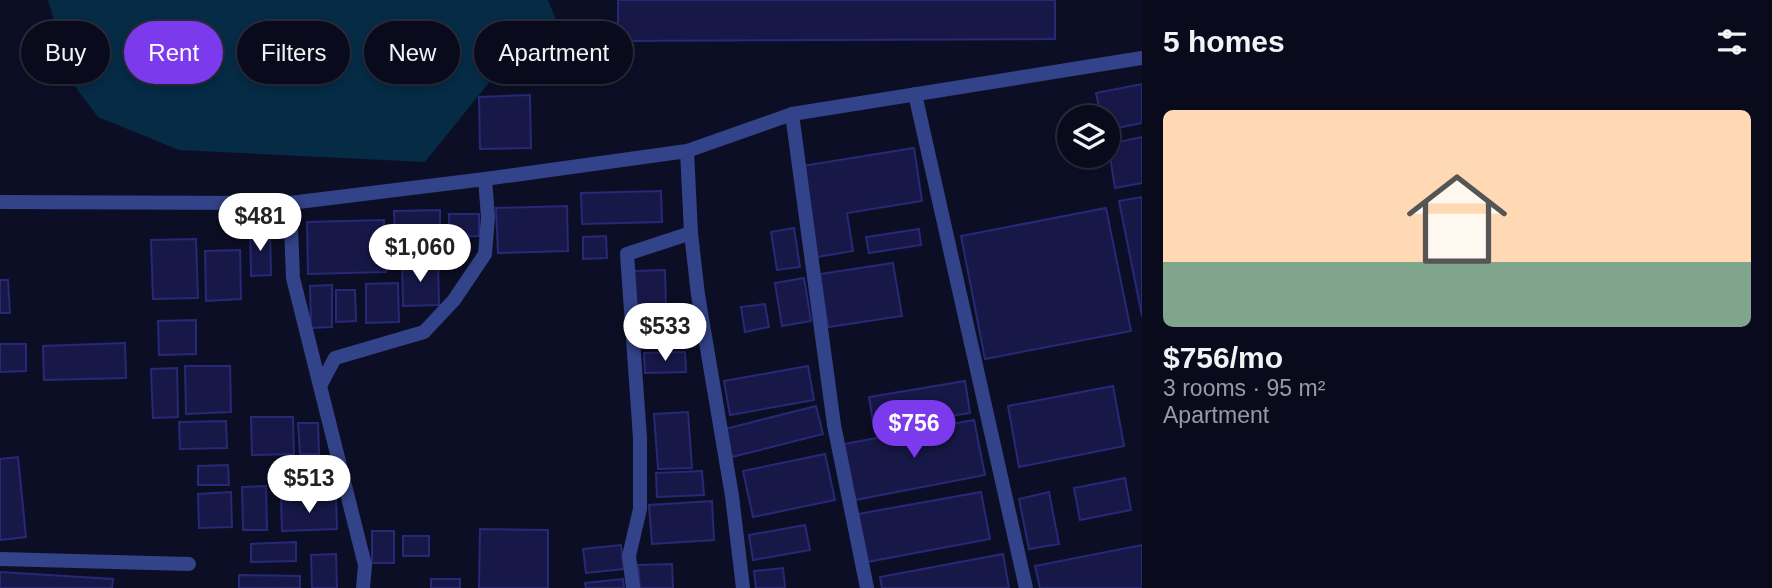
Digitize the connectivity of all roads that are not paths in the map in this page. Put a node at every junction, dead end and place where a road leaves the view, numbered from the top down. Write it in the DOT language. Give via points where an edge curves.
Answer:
graph roads {
  1 [pos="1142,58"];
  2 [pos="915,94"];
  3 [pos="792,114"];
  4 [pos="687,151"];
  5 [pos="485,179"];
  6 [pos="0,202"];
  7 [pos="290,203"];
  8 [pos="691,233"];
  9 [pos="320,386"];
  10 [pos="0,559"];
  11 [pos="189,564"];
  12 [pos="363,588"];
  13 [pos="633,588"];
  14 [pos="743,588"];
  15 [pos="867,588"];
  16 [pos="1026,588"];
  1 -- 2 [label="street"];
  2 -- 3 [label="street"];
  2 -- 16 [label="street"];
  3 -- 4 [label="street"];
  3 -- 15 [label="street" via="834,425"];
  4 -- 5 [label="street"];
  4 -- 8 [label="street"];
  5 -- 7 [label="street"];
  5 -- 9 [label="street" via="485,254 454,300 424,332 335,358"];
  6 -- 7 [label="street"];
  7 -- 9 [label="street" via="293,278"];
  8 -- 13 [label="street" via="627,254 639,438 639,509 629,556"];
  8 -- 14 [label="street"];
  9 -- 12 [label="street" via="365,565"];
  10 -- 11 [label="street"];
}
